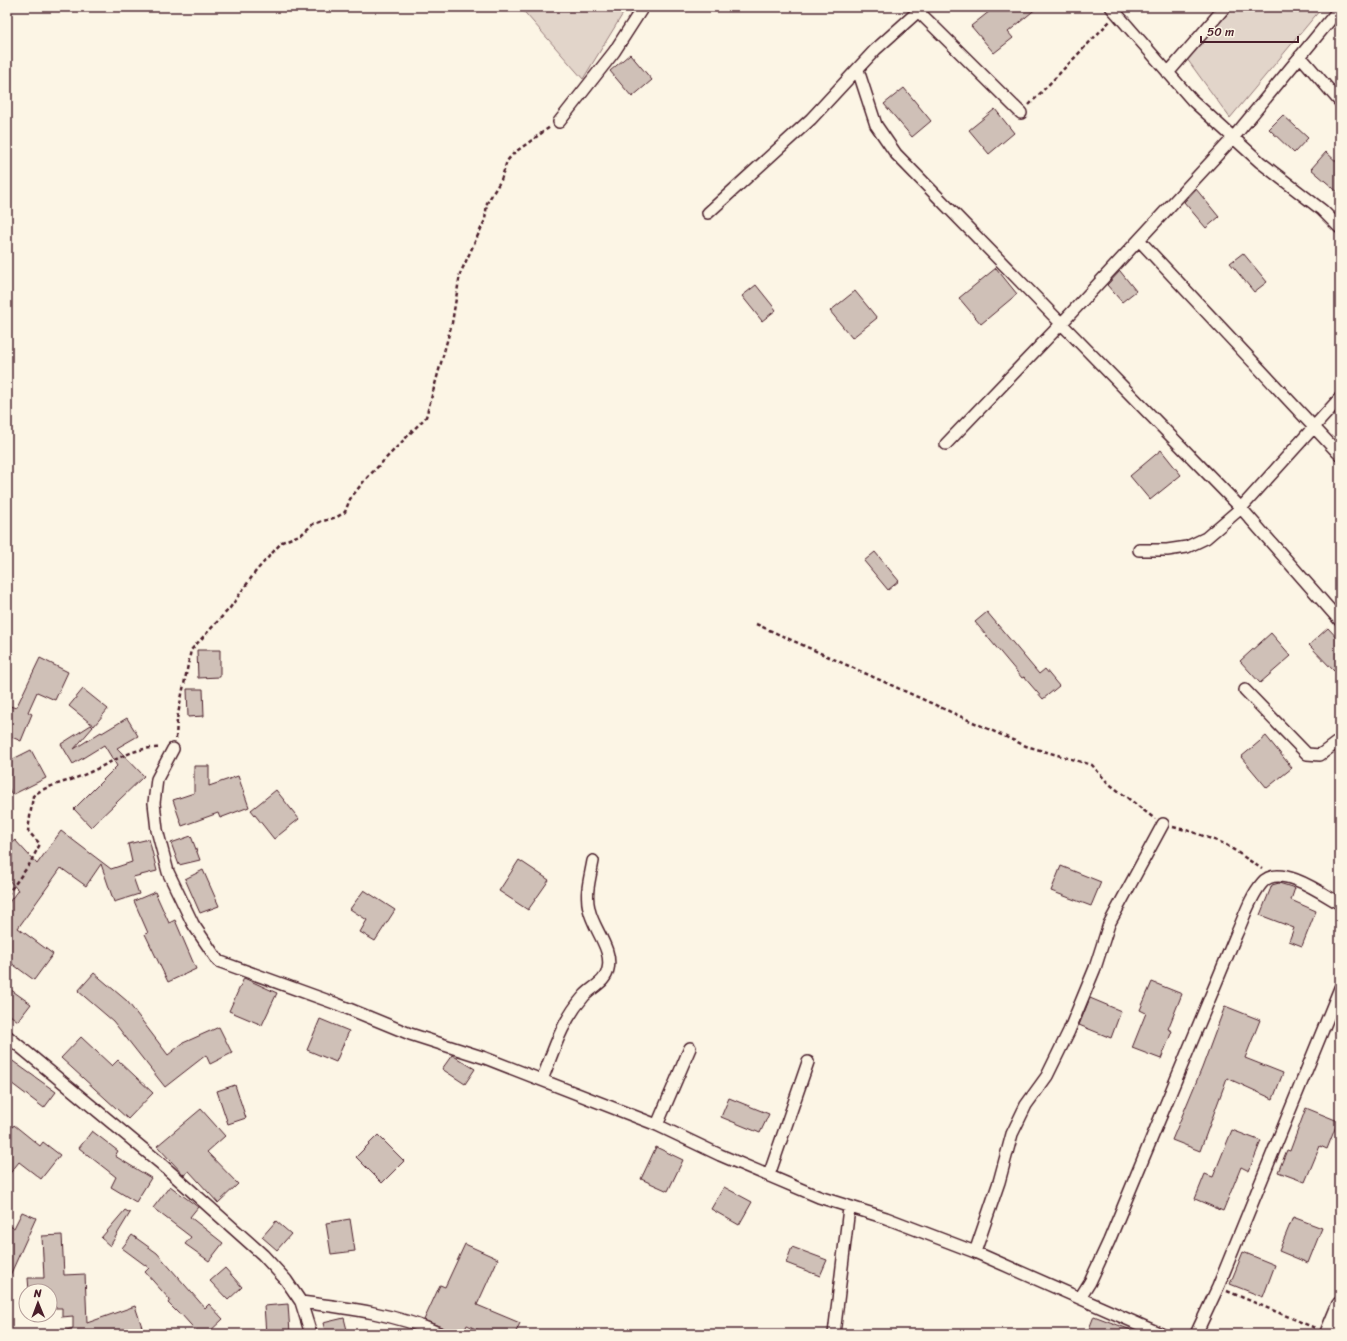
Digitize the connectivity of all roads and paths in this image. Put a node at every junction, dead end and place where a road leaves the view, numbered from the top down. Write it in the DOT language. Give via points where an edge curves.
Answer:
graph roads {
  1 [pos="642,7"];
  2 [pos="1225,7"];
  3 [pos="1340,8"];
  4 [pos="920,9"];
  5 [pos="1114,10"];
  6 [pos="1300,56"];
  7 [pos="858,70"];
  8 [pos="1168,73"];
  9 [pos="1340,102"];
  10 [pos="1021,113"];
  11 [pos="559,122"];
  12 [pos="1233,138"];
  13 [pos="708,213"];
  14 [pos="1340,228"];
  15 [pos="1139,240"];
  16 [pos="1062,324"];
  17 [pos="1340,398"];
  18 [pos="1313,428"];
  19 [pos="946,444"];
  20 [pos="1340,455"];
  21 [pos="1241,508"];
  22 [pos="1139,550"];
  23 [pos="1340,621"];
  24 [pos="756,624"];
  25 [pos="1244,690"];
  26 [pos="1340,740"];
  27 [pos="173,749"];
  28 [pos="1163,824"];
  29 [pos="593,861"];
  30 [pos="1273,876"];
  31 [pos="7,895"];
  32 [pos="1340,904"];
  33 [pos="1340,988"];
  34 [pos="7,1036"];
  35 [pos="690,1048"];
  36 [pos="808,1062"];
  37 [pos="542,1080"];
  38 [pos="657,1125"];
  39 [pos="769,1175"];
  40 [pos="849,1208"];
  41 [pos="975,1252"];
  42 [pos="1218,1287"];
  43 [pos="1080,1298"];
  44 [pos="301,1302"];
  45 [pos="1340,1305"];
  46 [pos="311,1334"];
  47 [pos="441,1334"];
  48 [pos="834,1334"];
  49 [pos="1161,1334"];
  50 [pos="1196,1334"];
  51 [pos="1328,1334"];
  1 -- 11 [label="street" via="614,52"];
  2 -- 8 [label="street"];
  3 -- 6 [label="street"];
  4 -- 7 [label="street" via="875,50"];
  4 -- 10 [label="street"];
  5 -- 8 [label="street"];
  5 -- 10 [label="path"];
  6 -- 9 [label="street"];
  6 -- 12 [label="street"];
  7 -- 13 [label="street" via="811,119"];
  7 -- 16 [label="street" via="876,125 887,144"];
  8 -- 12 [label="street" via="1192,100"];
  11 -- 27 [label="path" via="514,153 507,161 501,180 487,203 485,220 460,274 452,323 426,417 364,480 350,499 345,512 313,524 302,534 282,542 256,571 230,608 191,650"];
  12 -- 14 [label="street" via="1322,210"];
  12 -- 15 [label="street"];
  15 -- 16 [label="street"];
  15 -- 18 [label="street"];
  16 -- 19 [label="street"];
  16 -- 21 [label="street"];
  17 -- 18 [label="street"];
  18 -- 20 [label="street"];
  18 -- 21 [label="street"];
  21 -- 22 [label="street" via="1206,538 1187,547"];
  21 -- 23 [label="street"];
  24 -- 28 [label="path" via="1026,746 1092,765 1108,782"];
  25 -- 26 [label="street" via="1307,754 1320,755"];
  27 -- 31 [label="path" via="147,747 81,776 40,790 33,796 28,831 40,844 29,865"];
  27 -- 37 [label="street" via="157,779 154,803 157,830 168,872 193,924 218,961 338,1004 410,1034 485,1058"];
  28 -- 30 [label="path" via="1225,844"];
  28 -- 41 [label="street" via="1109,924 1095,968 1069,1031 1047,1076 1026,1105 1012,1134"];
  29 -- 37 [label="street" via="586,895 589,911 609,958 609,969 606,977 585,995 565,1021"];
  30 -- 32 [label="street" via="1285,876 1299,881"];
  30 -- 43 [label="street" via="1263,882 1253,897 1126,1202 1090,1282"];
  33 -- 42 [label="street"];
  34 -- 44 [label="street" via="159,1162 263,1255 286,1280"];
  35 -- 38 [label="street"];
  36 -- 39 [label="street"];
  37 -- 38 [label="street"];
  38 -- 39 [label="street"];
  39 -- 40 [label="street"];
  40 -- 41 [label="street" via="886,1218"];
  40 -- 48 [label="street"];
  41 -- 43 [label="street"];
  42 -- 50 [label="street"];
  42 -- 51 [label="path"];
  43 -- 49 [label="street"];
  44 -- 46 [label="street"];
  44 -- 47 [label="street" via="388,1316"];
  45 -- 51 [label="main road"];
}
